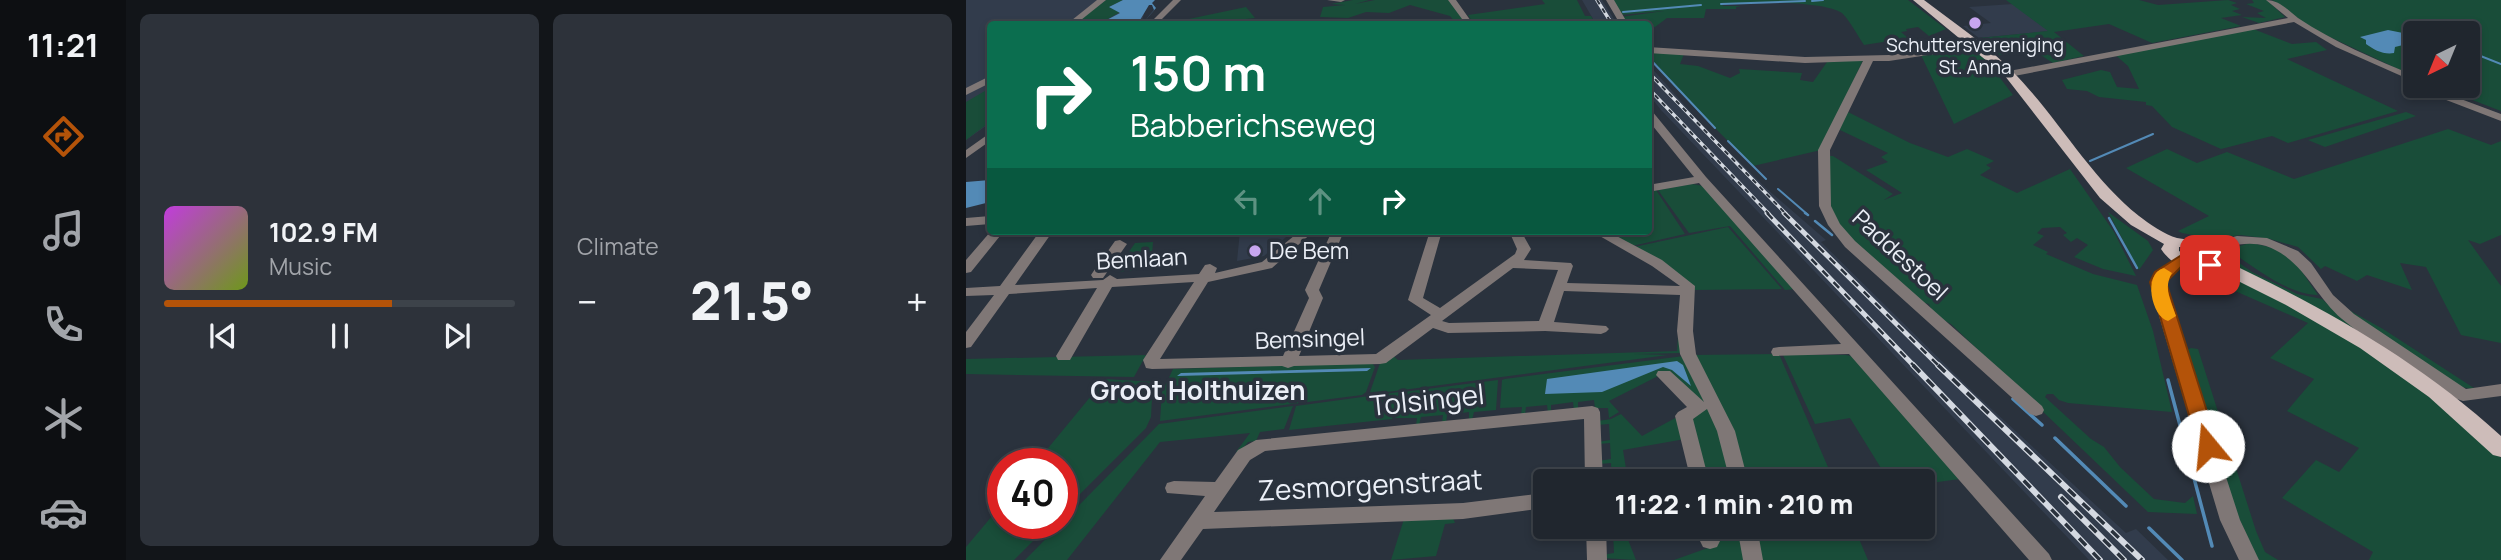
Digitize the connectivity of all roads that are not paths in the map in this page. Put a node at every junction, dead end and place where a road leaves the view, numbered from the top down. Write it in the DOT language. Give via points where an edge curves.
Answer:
graph roads {
  1 [pos="1102,0"];
  2 [pos="1177,0"];
  3 [pos="1331,0"];
  4 [pos="1341,0"];
  5 [pos="1452,0"];
  6 [pos="1610,0"];
  7 [pos="1918,0"];
  8 [pos="2270,0"];
  9 [pos="1620,19"];
  10 [pos="2290,19"];
  11 [pos="1074,21"];
  12 [pos="1156,21"];
  13 [pos="1467,21"];
  14 [pos="1977,45"];
  15 [pos="1652,50"];
  16 [pos="1869,59"];
  17 [pos="2008,74"];
  18 [pos="2403,74"];
  19 [pos="2403,79"];
  20 [pos="987,81"];
  21 [pos="966,93"];
  22 [pos="2453,98"];
  23 [pos="2461,98"];
  24 [pos="2501,115"];
  25 [pos="1652,118"];
  26 [pos="987,138"];
  27 [pos="966,155"];
  28 [pos="1702,179"];
  29 [pos="1652,188"];
  30 [pos="987,220"];
  31 [pos="966,222"];
  32 [pos="995,235"];
  33 [pos="1044,235"];
  34 [pos="1301,235"];
  35 [pos="1336,235"];
  36 [pos="1435,235"];
  37 [pos="1517,235"];
  38 [pos="1604,235"];
  39 [pos="2174,243"];
  40 [pos="1120,244"];
  41 [pos="2212,256"];
  42 [pos="2180,261"];
  43 [pos="1511,264"];
  44 [pos="966,270"];
  45 [pos="1207,273"];
  46 [pos="1106,278"];
  47 [pos="966,283"];
  48 [pos="1007,285"];
  49 [pos="1559,287"];
  50 [pos="1689,291"];
  51 [pos="966,292"];
  52 [pos="1436,318"];
  53 [pos="1545,326"];
  54 [pos="1601,329"];
  55 [pos="966,343"];
  56 [pos="1854,349"];
  57 [pos="1779,352"];
  58 [pos="1065,356"];
  59 [pos="1288,363"];
  60 [pos="1664,375"];
  61 [pos="2501,390"];
  62 [pos="2035,410"];
  63 [pos="2501,449"];
  64 [pos="1594,469"];
  65 [pos="1697,469"];
  66 [pos="1736,469"];
  67 [pos="1174,488"];
  68 [pos="1220,489"];
  69 [pos="1533,502"];
  70 [pos="1198,521"];
  71 [pos="1596,539"];
  72 [pos="1749,539"];
  73 [pos="1170,560"];
  74 [pos="1597,560"];
  75 [pos="1753,560"];
  76 [pos="2042,560"];
  77 [pos="2249,560"];
  1 -- 11 [label="street"];
  2 -- 12 [label="street"];
  3 -- 4 [label="street"];
  5 -- 13 [label="street"];
  6 -- 9 [label="street"];
  7 -- 14 [label="main road"];
  8 -- 10 [label="street"];
  10 -- 17 [label="street"];
  10 -- 18 [label="street"];
  10 -- 19 [label="street" via="2367,65"];
  14 -- 16 [label="street"];
  14 -- 17 [label="main road"];
  15 -- 16 [label="street" via="1805,60"];
  16 -- 62 [label="street, Paddestoel" via="1824,145 1829,216 1850,244"];
  17 -- 39 [label="main road" via="2105,195 2137,222"];
  20 -- 21 [label="street"];
  22 -- 24 [label="street"];
  23 -- 24 [label="street"];
  25 -- 28 [label="street"];
  26 -- 27 [label="street"];
  28 -- 29 [label="street"];
  28 -- 56 [label="street"];
  30 -- 31 [label="street"];
  32 -- 44 [label="street"];
  33 -- 48 [label="street"];
  34 -- 45 [label="street, Bemlaan" via="1267,265"];
  35 -- 59 [label="street"];
  36 -- 52 [label="street" via="1415,300"];
  37 -- 43 [label="street" via="1524,251"];
  38 -- 50 [label="street" via="1666,269 1685,282"];
  39 -- 41 [label="main road" via="2194,243"];
  39 -- 42 [label="main road" via="2169,249"];
  40 -- 46 [label="street"];
  41 -- 42 [label="main road" via="2204,266"];
  41 -- 61 [label="street" via="2237,240 2282,248 2306,265 2328,298 2349,317 2463,395"];
  41 -- 63 [label="main road" via="2310,307 2391,357"];
  42 -- 77 [label="street" via="2161,275 2158,289 2230,520"];
  43 -- 49 [label="street" via="1566,266"];
  43 -- 52 [label="street, Bemsingel"];
  45 -- 46 [label="street, Bemlaan"];
  45 -- 59 [label="street, Bemsingel" via="1152,364"];
  46 -- 48 [label="street, Bemlaan"];
  46 -- 58 [label="street"];
  47 -- 48 [label="street, Bemlaan"];
  48 -- 51 [label="street, Bemlaan"];
  48 -- 55 [label="street"];
  49 -- 50 [label="street"];
  49 -- 53 [label="street"];
  50 -- 66 [label="street" via="1688,354 1726,431"];
  52 -- 53 [label="street" via="1448,328"];
  52 -- 59 [label="street, Bemsingel" via="1375,360"];
  53 -- 54 [label="street"];
  56 -- 57 [label="street"];
  56 -- 76 [label="street"];
  60 -- 65 [label="street" via="1699,408 1684,416"];
  64 -- 68 [label="street, Tolsingel" via="1592,412 1262,445 1244,455"];
  67 -- 68 [label="street"];
  68 -- 70 [label="street, Tolsingel"];
  69 -- 70 [label="street, Zesmorgenstraat" via="1463,511"];
  70 -- 73 [label="street, Tolsingel"];
  71 -- 74 [label="street"];
  72 -- 75 [label="street"];
}
